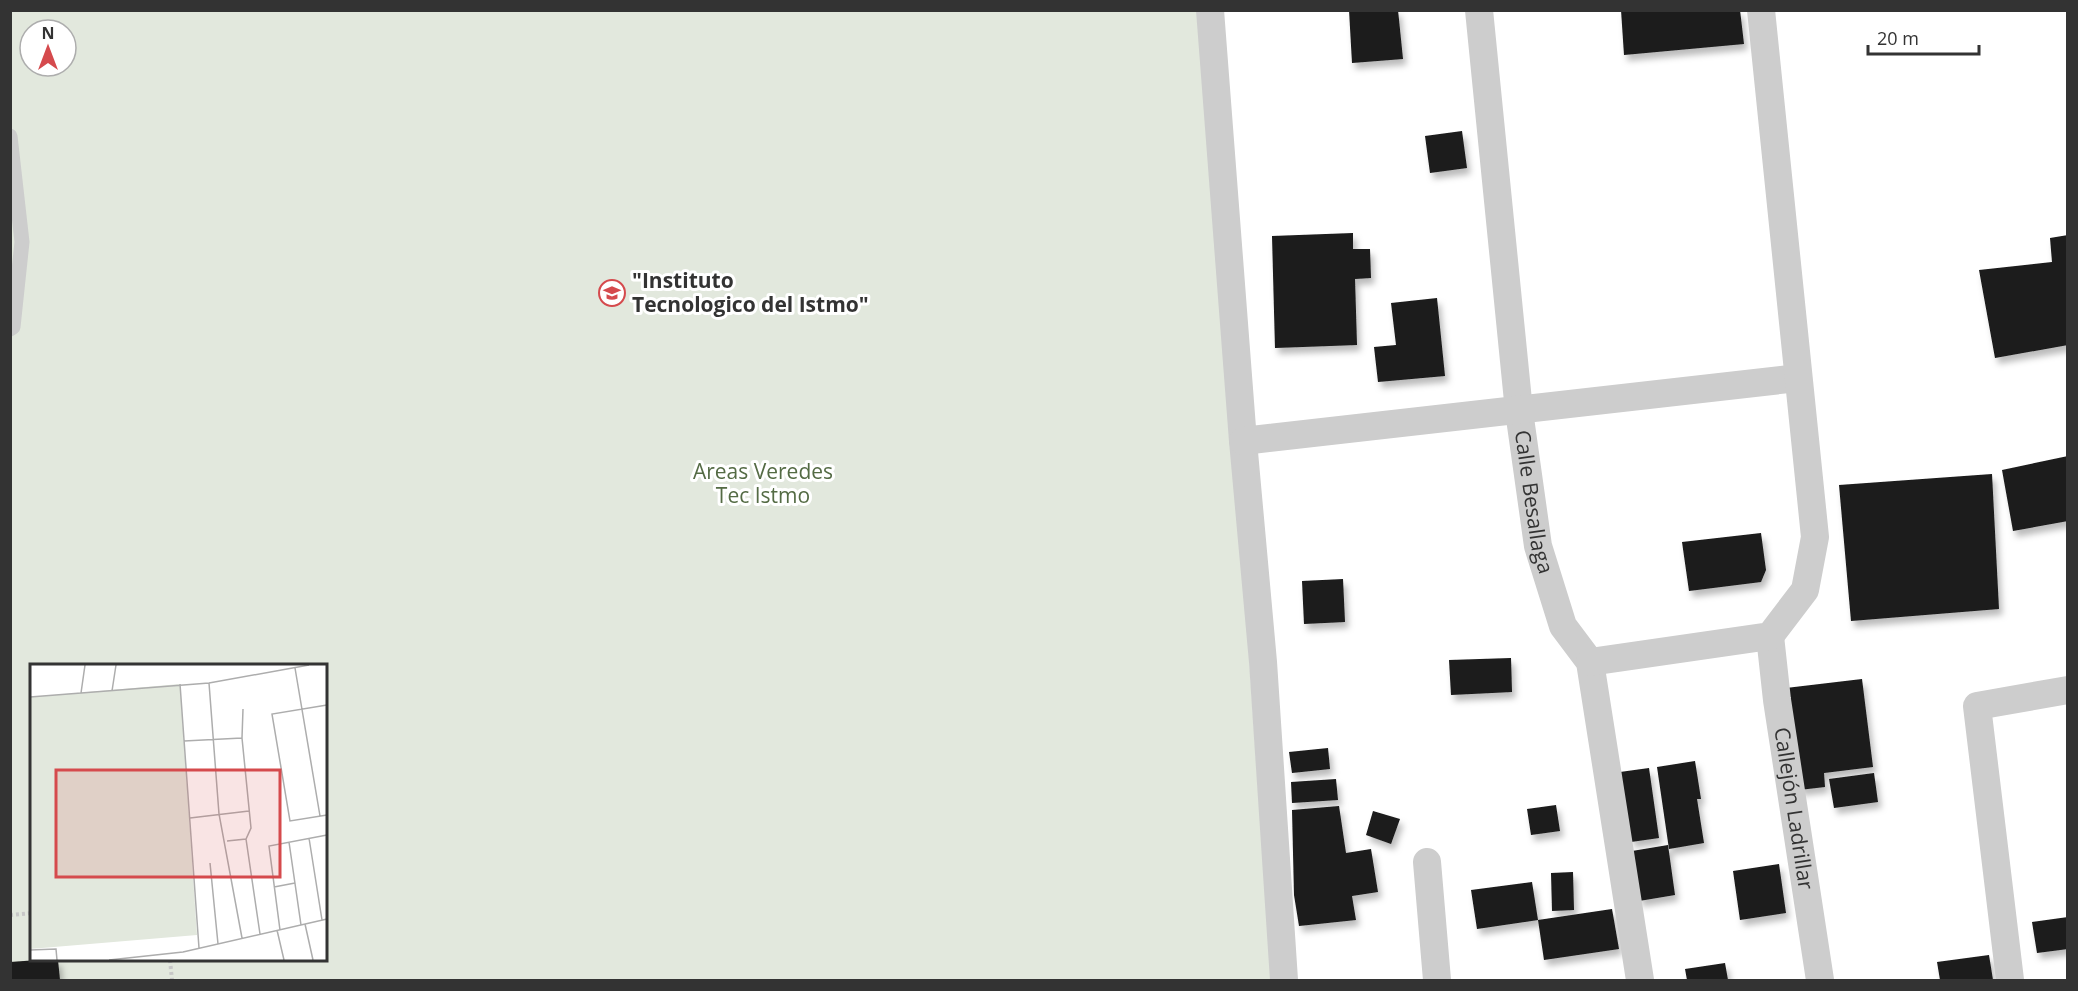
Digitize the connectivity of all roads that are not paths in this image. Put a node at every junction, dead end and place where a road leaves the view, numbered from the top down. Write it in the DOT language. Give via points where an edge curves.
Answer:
graph roads {
  1 [pos="1210,10"];
  2 [pos="1479,10"];
  3 [pos="1761,10"];
  4 [pos="10,136"];
  5 [pos="10,330"];
  6 [pos="1798,378"];
  7 [pos="1519,411"];
  8 [pos="1243,441"];
  9 [pos="1770,636"];
  10 [pos="1590,662"];
  11 [pos="2067,690"];
  12 [pos="1427,862"];
  13 [pos="1284,981"];
  14 [pos="1437,981"];
  15 [pos="1640,981"];
  16 [pos="1820,981"];
  17 [pos="2010,981"];
  1 -- 8 [label="street"];
  2 -- 7 [label="street, Calle Besallaga"];
  3 -- 6 [label="street"];
  4 -- 5 [label="lane" via="22,242"];
  6 -- 7 [label="street"];
  6 -- 9 [label="street" via="1815,537 1805,590"];
  7 -- 8 [label="street"];
  7 -- 10 [label="street, Calle Besallaga" via="1538,546 1563,626"];
  8 -- 13 [label="street" via="1263,662"];
  9 -- 10 [label="street"];
  9 -- 16 [label="street, Callejón Ladrillar"];
  10 -- 15 [label="street, Calle Besallaga"];
  11 -- 17 [label="street" via="1977,706"];
  12 -- 14 [label="street"];
}
